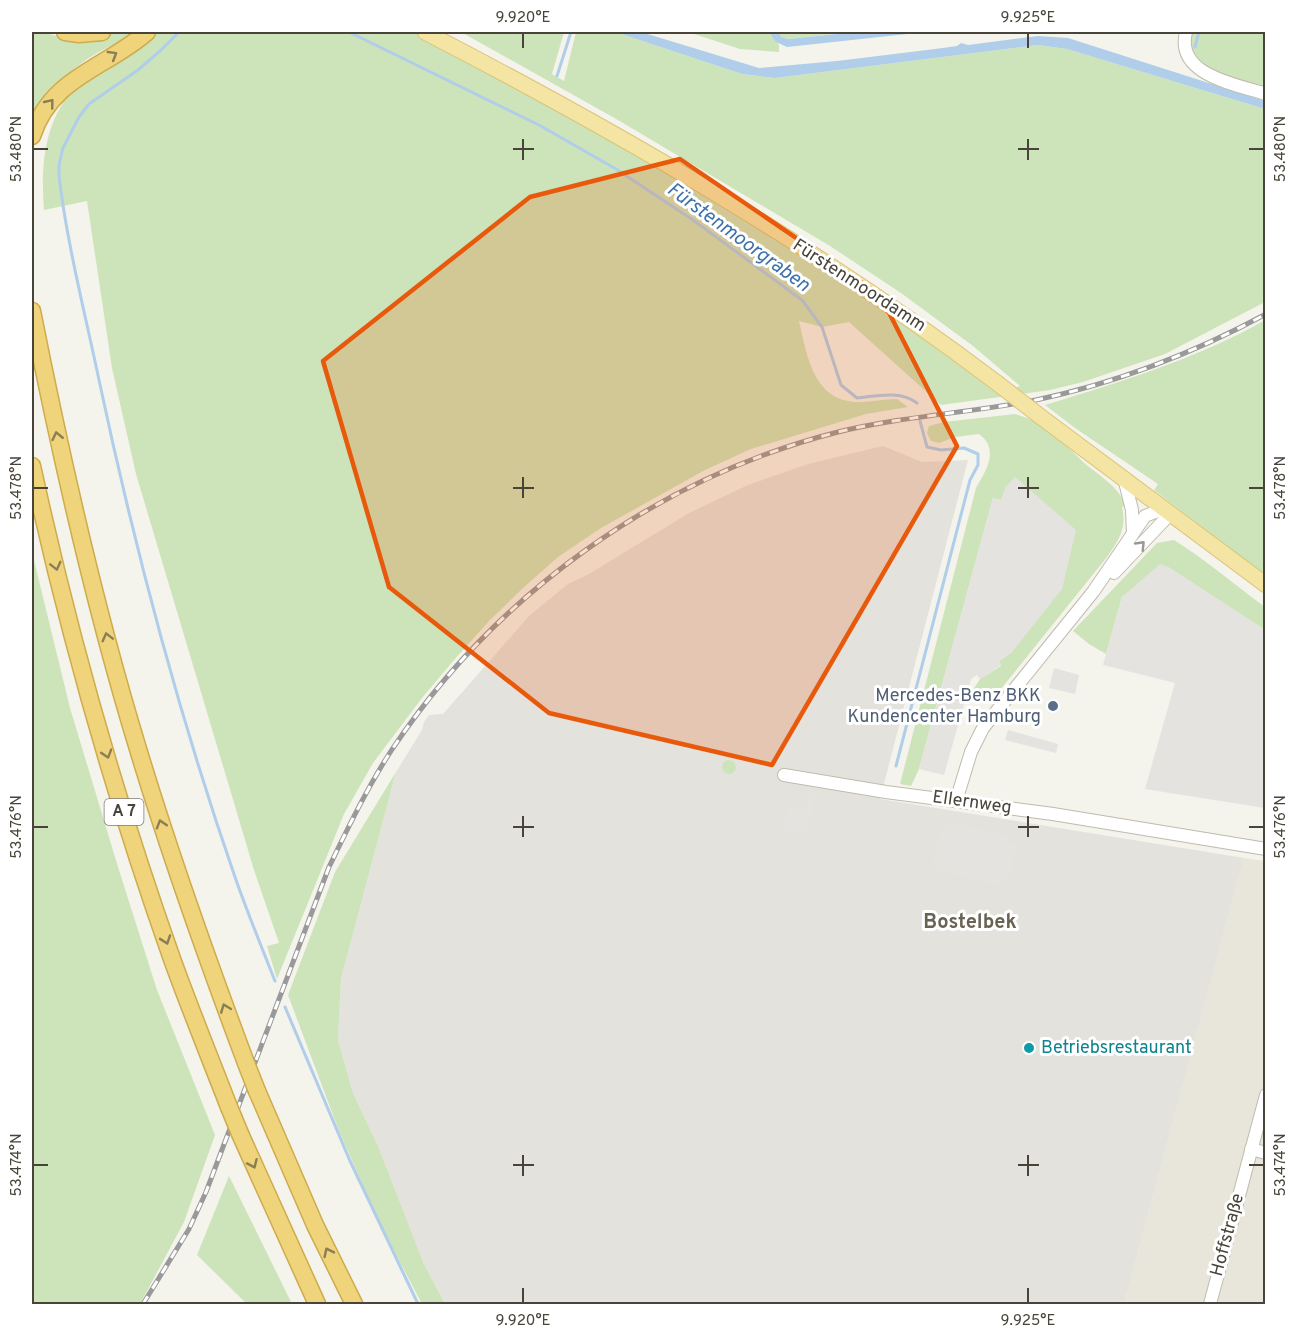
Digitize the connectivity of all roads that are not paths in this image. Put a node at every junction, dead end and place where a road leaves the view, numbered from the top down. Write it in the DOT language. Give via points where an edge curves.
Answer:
graph roads {
  1 [pos="65,32"];
  2 [pos="102,32"];
  3 [pos="147,32"];
  4 [pos="425,32"];
  5 [pos="1186,32"];
  6 [pos="1266,94"];
  7 [pos="32,136"];
  8 [pos="32,311"];
  9 [pos="32,466"];
  10 [pos="1124,478"];
  11 [pos="1171,513"];
  12 [pos="1133,534"];
  13 [pos="1266,585"];
  14 [pos="1093,592"];
  15 [pos="784,776"];
  16 [pos="956,801"];
  17 [pos="1266,849"];
  18 [pos="1266,1095"];
  19 [pos="1251,1149"];
  20 [pos="1266,1153"];
  21 [pos="317,1305"];
  22 [pos="354,1305"];
  23 [pos="1210,1305"];
  1 -- 2 [label="highway"];
  7 -- 3 [label="highway, one-way" via="44,110 64,87"];
  4 -- 10 [label="main road, Fürstenmoordamm, bridge" via="556,101 797,244 880,297"];
  5 -- 6 [label="street" via="1184,51 1192,63 1208,74"];
  22 -- 8 [label="highway, A 7, one-way, bridge" via="257,1091 197,933 137,747 70,493"];
  9 -- 21 [label="highway, A 7, one-way, bridge" via="84,676 173,961 241,1136"];
  10 -- 11 [label="main road, Fürstenmoordamm"];
  10 -- 12 [label="street"];
  11 -- 12 [label="street" via="1148,514"];
  11 -- 13 [label="main road, Fürstenmoordamm"];
  14 -- 11 [label="street, one-way"];
  12 -- 14 [label="street"];
  14 -- 16 [label="street" via="983,728"];
  15 -- 16 [label="street, Ellernweg"];
  16 -- 17 [label="street, Ellernweg"];
  18 -- 19 [label="street, Hoffstraße"];
  19 -- 20 [label="street"];
  19 -- 23 [label="street, Hoffstraße"];
}
